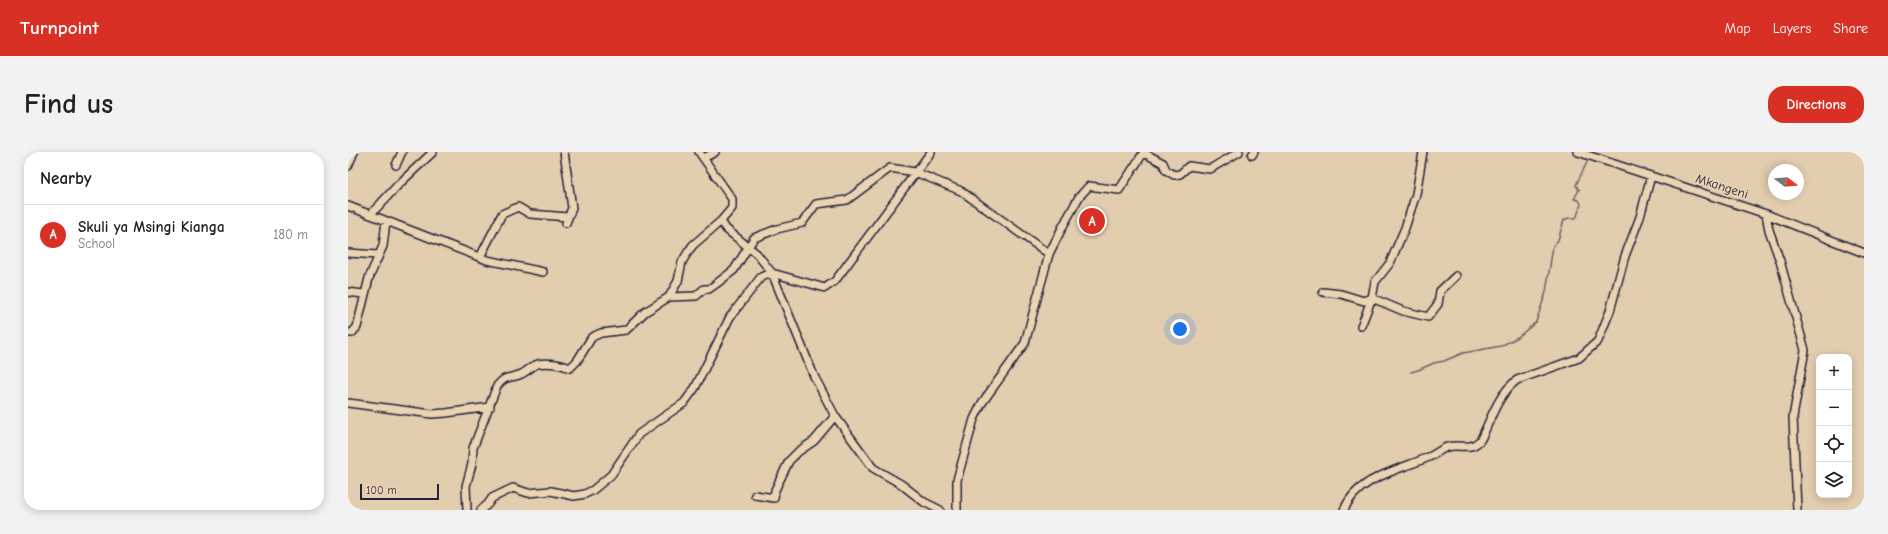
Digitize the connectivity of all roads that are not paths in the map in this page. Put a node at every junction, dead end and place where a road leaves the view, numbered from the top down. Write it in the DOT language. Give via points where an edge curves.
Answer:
graph roads {
  1 [pos="354,152"];
  2 [pos="402,152"];
  3 [pos="433,152"];
  4 [pos="564,152"];
  5 [pos="699,152"];
  6 [pos="715,152"];
  7 [pos="931,152"];
  8 [pos="1144,152"];
  9 [pos="1239,152"];
  10 [pos="1423,152"];
  11 [pos="1578,152"];
  12 [pos="704,158"];
  13 [pos="396,165"];
  14 [pos="348,166"];
  15 [pos="915,172"];
  16 [pos="1651,176"];
  17 [pos="348,206"];
  18 [pos="371,214"];
  19 [pos="1766,214"];
  20 [pos="386,221"];
  21 [pos="721,221"];
  22 [pos="749,247"];
  23 [pos="348,253"];
  24 [pos="1864,253"];
  25 [pos="1049,254"];
  26 [pos="378,255"];
  27 [pos="480,257"];
  28 [pos="543,272"];
  29 [pos="772,273"];
  30 [pos="1456,276"];
  31 [pos="348,292"];
  32 [pos="1323,292"];
  33 [pos="364,294"];
  34 [pos="669,297"];
  35 [pos="1372,298"];
  36 [pos="1362,326"];
  37 [pos="348,333"];
  38 [pos="348,403"];
  39 [pos="490,407"];
  40 [pos="835,416"];
  41 [pos="756,495"];
  42 [pos="467,510"];
  43 [pos="481,510"];
  44 [pos="940,510"];
  45 [pos="957,510"];
  46 [pos="1344,510"];
  47 [pos="1797,510"];
  1 -- 14 [label="street"];
  2 -- 13 [label="street"];
  3 -- 18 [label="street"];
  4 -- 27 [label="street" via="572,203 567,220 527,213 518,207 502,214"];
  5 -- 12 [label="street"];
  6 -- 12 [label="street"];
  7 -- 15 [label="street"];
  8 -- 9 [label="street" via="1163,163 1166,170 1174,175 1180,174 1189,166 1210,169"];
  8 -- 25 [label="street" via="1119,190 1089,186 1079,197"];
  10 -- 35 [label="street" via="1416,194 1406,228 1390,263 1375,282"];
  11 -- 16 [label="street, Mkangeni"];
  12 -- 21 [label="street" via="732,199 732,208"];
  15 -- 22 [label="street" via="890,168 847,200 816,204 802,223 754,238"];
  15 -- 25 [label="street" via="961,191"];
  15 -- 29 [label="street" via="835,280 825,288"];
  16 -- 19 [label="street, Mkangeni"];
  16 -- 46 [label="street" via="1640,217 1598,341 1579,358 1512,384 1504,391 1476,445 1465,448 1447,447 1382,475 1361,487"];
  17 -- 18 [label="street"];
  18 -- 20 [label="street"];
  19 -- 24 [label="street, Mkangeni"];
  19 -- 47 [label="street" via="1805,350 1793,417"];
  20 -- 26 [label="street"];
  20 -- 27 [label="street"];
  21 -- 22 [label="street" via="726,229"];
  21 -- 34 [label="street" via="688,252 682,262 678,281"];
  22 -- 29 [label="street"];
  22 -- 34 [label="street" via="734,270 709,289 704,289 696,296"];
  23 -- 26 [label="street"];
  25 -- 45 [label="street" via="1025,343 974,418 957,480"];
  26 -- 33 [label="street"];
  27 -- 28 [label="street"];
  29 -- 40 [label="street" via="812,371"];
  29 -- 43 [label="street" via="761,277 730,317 695,388 684,403 639,434 611,475 593,490 574,496 551,492 528,493 513,488 492,498"];
  30 -- 35 [label="street" via="1440,291 1438,304 1428,317 1403,311"];
  31 -- 33 [label="street"];
  32 -- 35 [label="street" via="1364,301"];
  33 -- 37 [label="street" via="357,327"];
  34 -- 39 [label="street" via="645,312 626,330 601,333 592,337 577,362 570,368 559,364 538,364 518,376 502,379"];
  35 -- 36 [label="street"];
  38 -- 39 [label="street" via="432,414"];
  39 -- 42 [label="street" via="473,448 466,486"];
  40 -- 41 [label="street" via="814,441 789,461 775,490 774,498"];
  40 -- 44 [label="street" via="873,468"];
}
